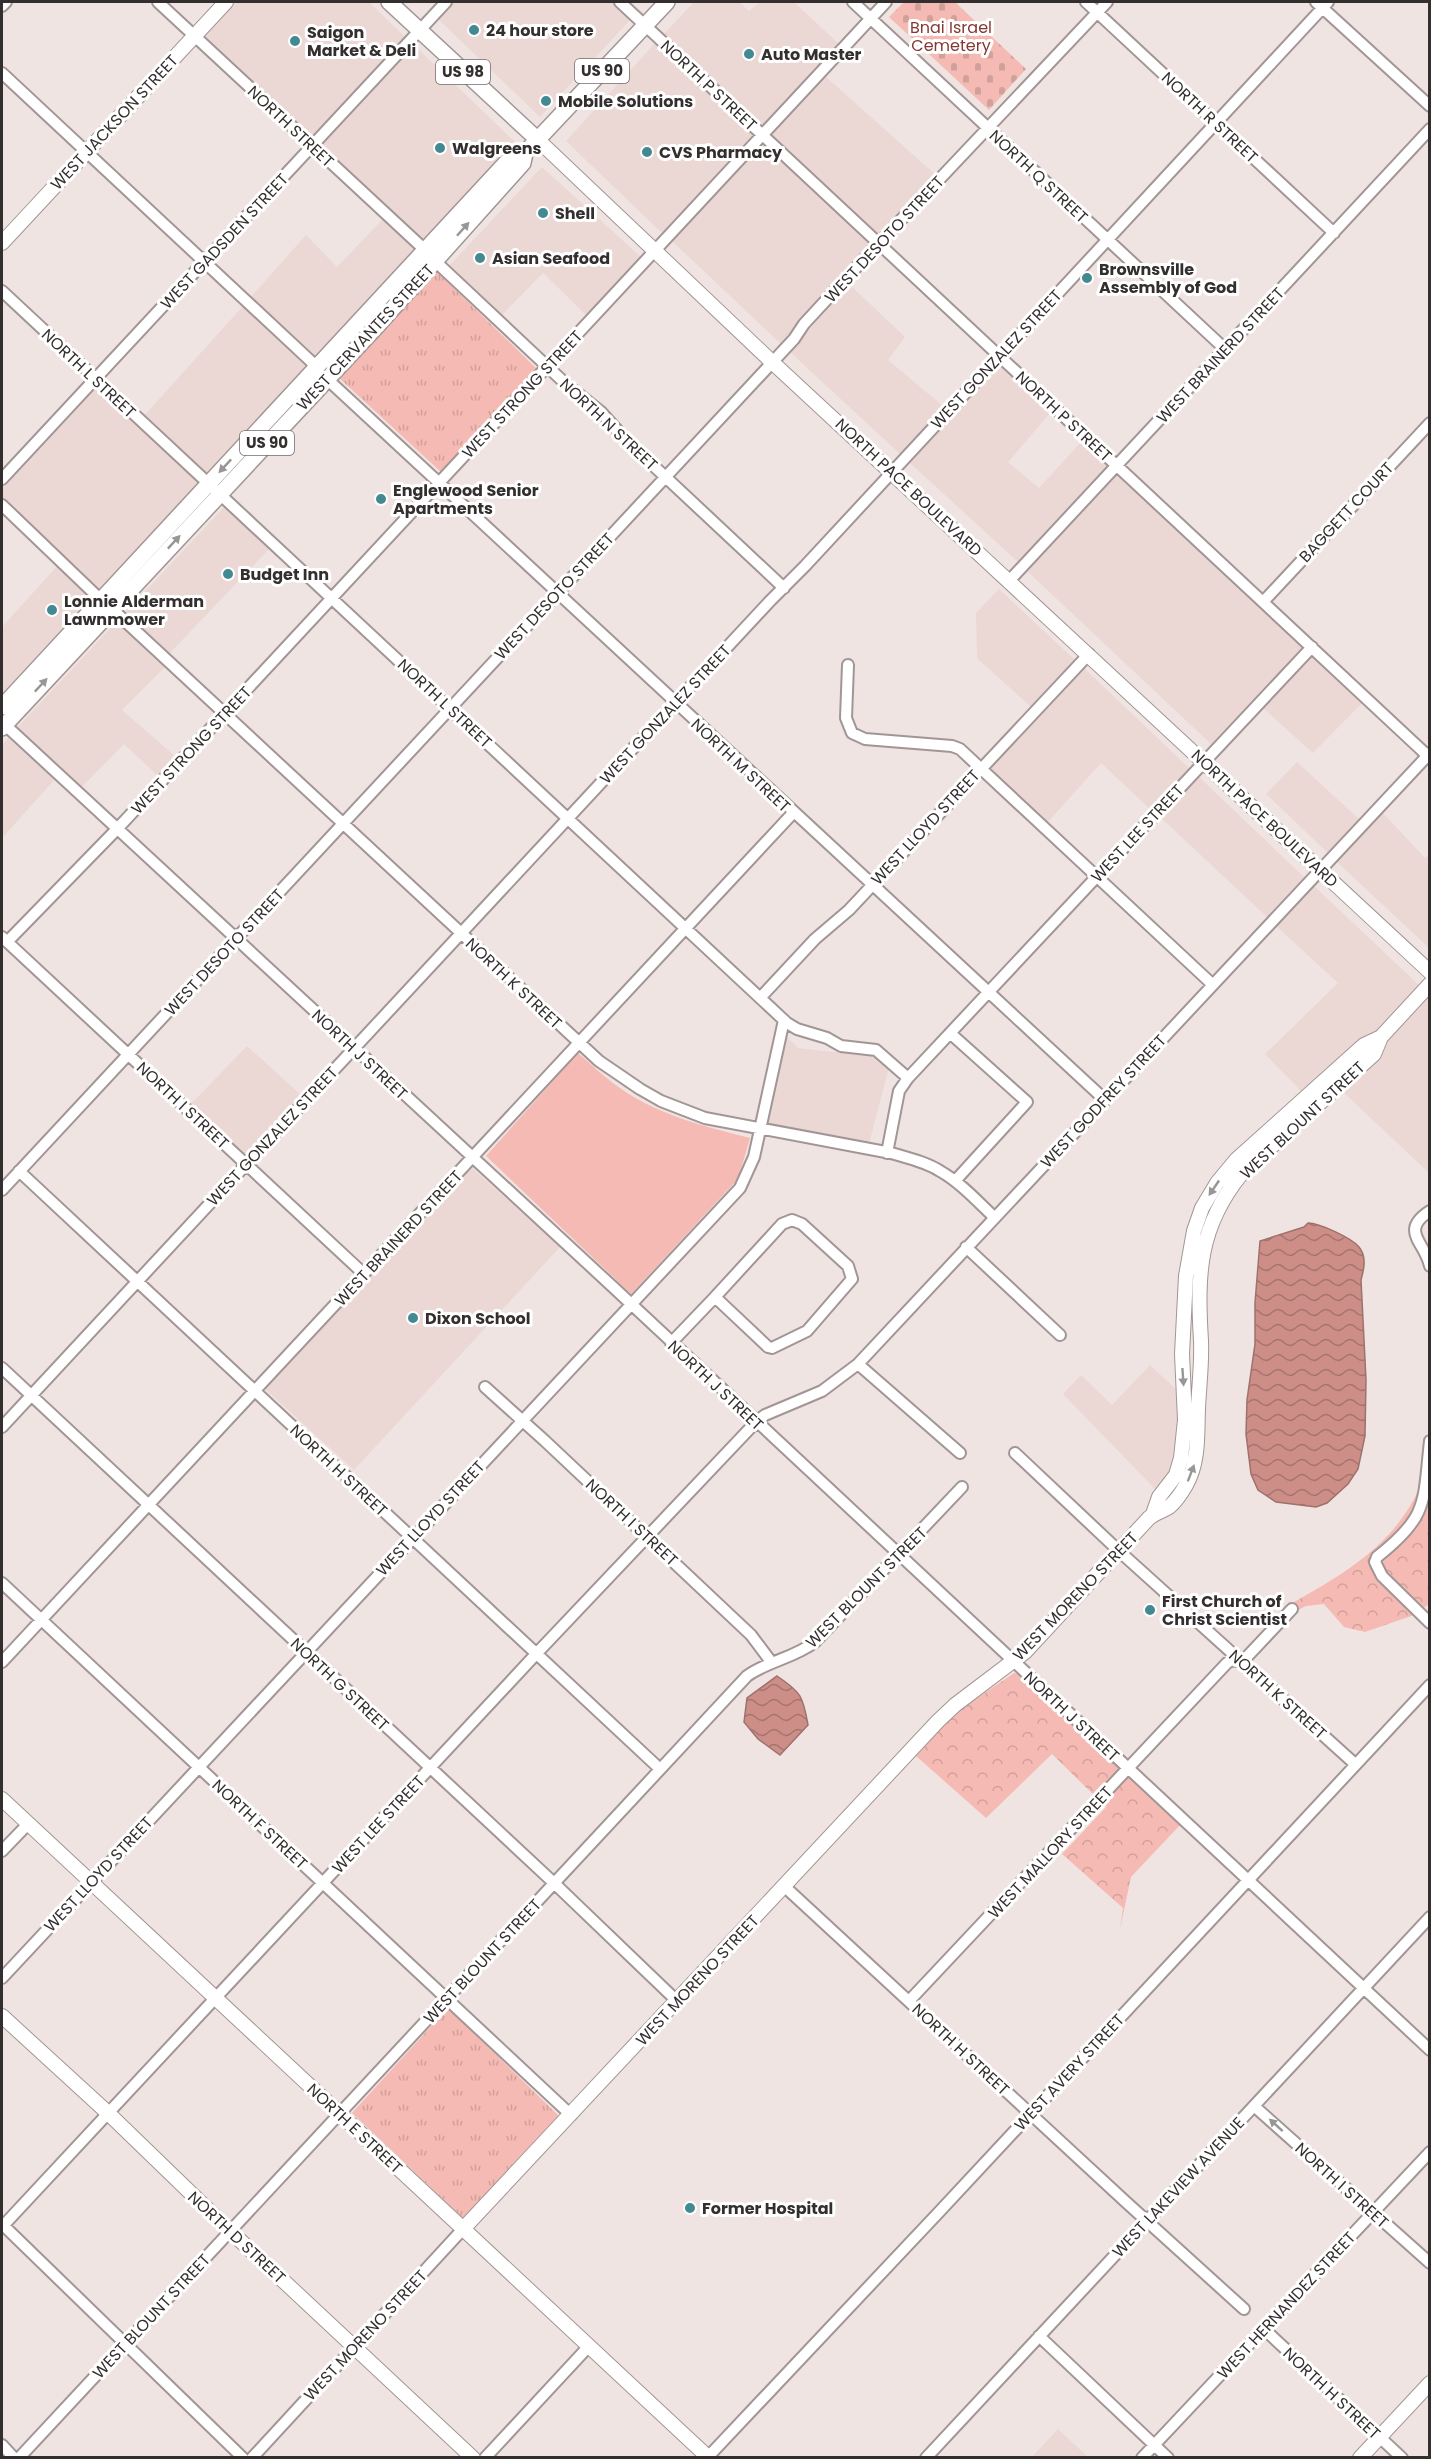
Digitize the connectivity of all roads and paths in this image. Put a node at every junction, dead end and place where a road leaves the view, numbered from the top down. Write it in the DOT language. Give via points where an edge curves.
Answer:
graph roads {
  1 [pos="6,2"];
  2 [pos="158,2"];
  3 [pos="226,2"];
  4 [pos="389,2"];
  5 [pos="446,2"];
  6 [pos="620,2"];
  7 [pos="667,2"];
  8 [pos="853,2"];
  9 [pos="886,2"];
  10 [pos="1086,2"];
  11 [pos="1107,2"];
  12 [pos="1322,4"];
  13 [pos="2,6"];
  14 [pos="1097,12"];
  15 [pos="871,18"];
  16 [pos="645,25"];
  17 [pos="418,31"];
  18 [pos="194,36"];
  19 [pos="2,73"];
  20 [pos="1430,106"];
  21 [pos="1216,123"];
  22 [pos="989,129"];
  23 [pos="1430,129"];
  24 [pos="763,135"];
  25 [pos="538,141"];
  26 [pos="312,146"];
  27 [pos="86,152"];
  28 [pos="1334,233"];
  29 [pos="1108,239"];
  30 [pos="2,243"];
  31 [pos="880,244"];
  32 [pos="655,252"];
  33 [pos="430,256"];
  34 [pos="204,262"];
  35 [pos="2,291"];
  36 [pos="1226,350"];
  37 [pos="999,356"];
  38 [pos="772,362"];
  39 [pos="317,367"];
  40 [pos="548,367"];
  41 [pos="95,379"];
  42 [pos="327,379"];
  43 [pos="1430,423"];
  44 [pos="1118,466"];
  45 [pos="892,472"];
  46 [pos="665,477"];
  47 [pos="2,480"];
  48 [pos="440,483"];
  49 [pos="214,489"];
  50 [pos="2,505"];
  51 [pos="1009,581"];
  52 [pos="784,588"];
  53 [pos="556,593"];
  54 [pos="332,599"];
  55 [pos="1263,602"];
  56 [pos="106,604"];
  57 [pos="1312,647"];
  58 [pos="1089,654"];
  59 [pos="848,665"];
  60 [pos="675,704"];
  61 [pos="2,707"];
  62 [pos="450,708"];
  63 [pos="224,714"];
  64 [pos="3,724"];
  65 [pos="1429,755"];
  66 [pos="1204,762"];
  67 [pos="981,769"];
  68 [pos="793,813"];
  69 [pos="567,819"];
  70 [pos="342,824"];
  71 [pos="118,828"];
  72 [pos="1321,870"];
  73 [pos="1097,876"];
  74 [pos="871,885"];
  75 [pos="684,928"];
  76 [pos="460,934"];
  77 [pos="236,938"];
  78 [pos="4,939"];
  79 [pos="1430,972"];
  80 [pos="1212,984"];
  81 [pos="1430,984"];
  82 [pos="988,993"];
  83 [pos="760,998"];
  84 [pos="784,1020"];
  85 [pos="950,1033"];
  86 [pos="579,1043"];
  87 [pos="354,1048"];
  88 [pos="128,1054"];
  89 [pos="908,1078"];
  90 [pos="1104,1099"];
  91 [pos="759,1129"];
  92 [pos="887,1153"];
  93 [pos="472,1158"];
  94 [pos="246,1164"];
  95 [pos="19,1171"];
  96 [pos="955,1181"];
  97 [pos="2,1190"];
  98 [pos="1430,1211"];
  99 [pos="994,1217"];
  100 [pos="966,1247"];
  101 [pos="1430,1266"];
  102 [pos="364,1274"];
  103 [pos="137,1281"];
  104 [pos="714,1297"];
  105 [pos="631,1305"];
  106 [pos="1060,1335"];
  107 [pos="671,1343"];
  108 [pos="858,1364"];
  109 [pos="2,1368"];
  110 [pos="484,1388"];
  111 [pos="254,1390"];
  112 [pos="31,1396"];
  113 [pos="521,1420"];
  114 [pos="756,1422"];
  115 [pos="2,1427"];
  116 [pos="1430,1441"];
  117 [pos="1015,1453"];
  118 [pos="960,1454"];
  119 [pos="962,1487"];
  120 [pos="148,1505"];
  121 [pos="1153,1514"];
  122 [pos="412,1537"];
  123 [pos="648,1537"];
  124 [pos="1119,1551"];
  125 [pos="899,1555"];
  126 [pos="2,1583"];
  127 [pos="1292,1609"];
  128 [pos="41,1620"];
  129 [pos="1430,1623"];
  130 [pos="305,1652"];
  131 [pos="537,1653"];
  132 [pos="1014,1661"];
  133 [pos="2,1662"];
  134 [pos="1242,1662"];
  135 [pos="772,1663"];
  136 [pos="1430,1685"];
  137 [pos="1355,1764"];
  138 [pos="198,1766"];
  139 [pos="430,1768"];
  140 [pos="660,1769"];
  141 [pos="1128,1769"];
  142 [pos="2,1799"];
  143 [pos="28,1824"];
  144 [pos="2,1851"];
  145 [pos="1248,1880"];
  146 [pos="91,1882"];
  147 [pos="323,1882"];
  148 [pos="554,1883"];
  149 [pos="784,1886"];
  150 [pos="1430,1917"];
  151 [pos="2,1978"];
  152 [pos="1364,1988"];
  153 [pos="215,1998"];
  154 [pos="447,1998"];
  155 [pos="677,2001"];
  156 [pos="909,2001"];
  157 [pos="2,2016"];
  158 [pos="1430,2050"];
  159 [pos="1254,2106"];
  160 [pos="108,2113"];
  161 [pos="1030,2113"];
  162 [pos="339,2114"];
  163 [pos="571,2115"];
  164 [pos="1430,2152"];
  165 [pos="1372,2213"];
  166 [pos="1146,2221"];
  167 [pos="2,2226"];
  168 [pos="464,2229"];
  169 [pos="230,2231"];
  170 [pos="1430,2263"];
  171 [pos="1244,2309"];
  172 [pos="1263,2328"];
  173 [pos="1039,2336"];
  174 [pos="126,2343"];
  175 [pos="589,2346"];
  176 [pos="355,2347"];
  177 [pos="1430,2383"];
  178 [pos="1380,2437"];
  179 [pos="2,2445"];
  180 [pos="1154,2445"];
  181 [pos="933,2455"];
  182 [pos="14,2457"];
  183 [pos="19,2457"];
  184 [pos="243,2457"];
  185 [pos="252,2457"];
  186 [pos="473,2457"];
  187 [pos="485,2457"];
  188 [pos="708,2457"];
  189 [pos="1142,2457"];
  190 [pos="1168,2457"];
  191 [pos="1360,2457"];
  192 [pos="1402,2457"];
  1 -- 13 [label="street"];
  2 -- 18 [label="street, NORTH STREET"];
  3 -- 18 [label="street, WEST JACKSON STREET"];
  4 -- 17 [label="main road, NORTH PACE BOULEVARD / US 98"];
  5 -- 17 [label="street, WEST GADSDEN STREET"];
  6 -- 16 [label="street, NORTH P STREET"];
  7 -- 16 [label="main road, WEST CERVANTES STREET / US 90"];
  8 -- 15 [label="street, NORTH Q STREET"];
  9 -- 15 [label="street, WEST STRONG STREET"];
  10 -- 14 [label="street, NORTH R STREET"];
  11 -- 14 [label="street, WEST DESOTO STREET"];
  12 -- 20 [label="street"];
  12 -- 21 [label="street, WEST GONZALEZ STREET"];
  14 -- 21 [label="street, NORTH R STREET"];
  14 -- 22 [label="street, WEST DESOTO STREET"];
  15 -- 22 [label="street, NORTH Q STREET"];
  15 -- 24 [label="street, WEST STRONG STREET"];
  16 -- 24 [label="street, NORTH P STREET"];
  16 -- 25 [label="main road, WEST CERVANTES STREET / US 90"];
  17 -- 25 [label="main road, NORTH PACE BOULEVARD / US 98"];
  17 -- 26 [label="street, WEST GADSDEN STREET"];
  18 -- 26 [label="street, NORTH STREET"];
  18 -- 27 [label="street, WEST JACKSON STREET"];
  19 -- 27 [label="street"];
  21 -- 28 [label="street, NORTH R STREET"];
  21 -- 29 [label="street, WEST GONZALEZ STREET"];
  22 -- 29 [label="street, NORTH Q STREET"];
  22 -- 31 [label="street, WEST DESOTO STREET"];
  23 -- 28 [label="street, WEST BRAINERD STREET"];
  24 -- 31 [label="street, NORTH P STREET"];
  24 -- 32 [label="street, WEST STRONG STREET"];
  25 -- 32 [label="street, NORTH PACE BOULEVARD"];
  25 -- 33 [label="main road, WEST CERVANTES STREET / US 90" via="525,153 523,163"];
  26 -- 33 [label="street, NORTH STREET"];
  26 -- 34 [label="street, WEST GADSDEN STREET"];
  27 -- 30 [label="street, WEST JACKSON STREET"];
  27 -- 34 [label="street"];
  28 -- 36 [label="street, WEST BRAINERD STREET"];
  29 -- 36 [label="street, NORTH Q STREET"];
  29 -- 37 [label="street, WEST GONZALEZ STREET"];
  31 -- 37 [label="street, NORTH P STREET"];
  31 -- 38 [label="street, WEST DESOTO STREET"];
  32 -- 38 [label="street, NORTH PACE BOULEVARD"];
  32 -- 40 [label="street, WEST STRONG STREET"];
  33 -- 39 [label="main road, WEST CERVANTES STREET / US 90"];
  33 -- 40 [label="street, NORTH N STREET"];
  33 -- 42 [label="main road, WEST CERVANTES STREET / US 90"];
  34 -- 39 [label="street"];
  34 -- 41 [label="street, WEST GADSDEN STREET"];
  35 -- 41 [label="street, NORTH L STREET"];
  36 -- 44 [label="street, WEST BRAINERD STREET"];
  37 -- 44 [label="street, NORTH P STREET"];
  37 -- 45 [label="street, WEST GONZALEZ STREET"];
  38 -- 45 [label="street, NORTH PACE BOULEVARD"];
  38 -- 46 [label="street, WEST DESOTO STREET"];
  39 -- 49 [label="main road, WEST CERVANTES STREET / US 90, one-way"];
  40 -- 46 [label="street, NORTH N STREET" via="601,412"];
  40 -- 48 [label="street, WEST STRONG STREET"];
  41 -- 47 [label="street, WEST GADSDEN STREET"];
  41 -- 49 [label="street, NORTH L STREET"];
  42 -- 48 [label="street, NORTH M STREET"];
  42 -- 49 [label="main road, WEST CERVANTES STREET / US 90"];
  43 -- 55 [label="street, BAGGETT COURT"];
  44 -- 51 [label="street, WEST BRAINERD STREET"];
  44 -- 55 [label="street, NORTH P STREET"];
  45 -- 51 [label="street, NORTH PACE BOULEVARD"];
  45 -- 52 [label="street, WEST GONZALEZ STREET"];
  46 -- 52 [label="street, NORTH N STREET"];
  46 -- 53 [label="street, WEST DESOTO STREET"];
  48 -- 53 [label="street, NORTH M STREET"];
  48 -- 54 [label="street, WEST STRONG STREET"];
  49 -- 54 [label="street, NORTH L STREET"];
  49 -- 56 [label="main road, WEST CERVANTES STREET / US 90"];
  50 -- 56 [label="street, NORTH K STREET"];
  51 -- 58 [label="street, NORTH PACE BOULEVARD"];
  52 -- 60 [label="street, WEST GONZALEZ STREET"];
  53 -- 60 [label="street, NORTH M STREET"];
  53 -- 62 [label="street, WEST DESOTO STREET"];
  54 -- 62 [label="street, NORTH L STREET"];
  54 -- 63 [label="street, WEST STRONG STREET"];
  55 -- 57 [label="street, NORTH P STREET"];
  56 -- 61 [label="main road, WEST CERVANTES STREET / US 90"];
  56 -- 63 [label="street, NORTH K STREET"];
  64 -- 56 [label="main road, WEST CERVANTES STREET / US 90, one-way"];
  57 -- 65 [label="street, NORTH P STREET"];
  57 -- 66 [label="street, WEST LEE STREET"];
  58 -- 66 [label="street, NORTH PACE BOULEVARD"];
  58 -- 67 [label="street, WEST LLOYD STREET"];
  59 -- 67 [label="street" via="846,718 852,733 865,739 952,746"];
  60 -- 68 [label="street, NORTH M STREET"];
  60 -- 69 [label="street, WEST GONZALEZ STREET"];
  62 -- 69 [label="street, NORTH L STREET"];
  62 -- 70 [label="street, WEST DESOTO STREET"];
  63 -- 70 [label="street, NORTH K STREET"];
  63 -- 71 [label="street, WEST STRONG STREET"];
  64 -- 71 [label="street, NORTH J STREET"];
  65 -- 72 [label="street, WEST GODFREY STREET"];
  66 -- 72 [label="street, NORTH PACE BOULEVARD"];
  66 -- 73 [label="street, WEST LEE STREET"];
  67 -- 73 [label="street"];
  67 -- 74 [label="street, WEST LLOYD STREET"];
  68 -- 74 [label="street, NORTH M STREET"];
  68 -- 75 [label="street, WEST BRAINERD STREET"];
  69 -- 75 [label="street, NORTH L STREET"];
  69 -- 76 [label="street, WEST GONZALEZ STREET"];
  70 -- 76 [label="street, NORTH K STREET"];
  70 -- 77 [label="street, WEST DESOTO STREET"];
  71 -- 77 [label="street, NORTH J STREET"];
  71 -- 78 [label="street, WEST STRONG STREET"];
  72 -- 79 [label="street, NORTH PACE BOULEVARD"];
  72 -- 80 [label="street, WEST GODFREY STREET"];
  73 -- 80 [label="street"];
  73 -- 82 [label="street, WEST LEE STREET"];
  74 -- 82 [label="street, NORTH M STREET"];
  74 -- 83 [label="street, WEST LLOYD STREET"];
  75 -- 83 [label="street, NORTH L STREET"];
  75 -- 86 [label="street, WEST BRAINERD STREET"];
  76 -- 86 [label="street, NORTH K STREET"];
  76 -- 87 [label="street, WEST GONZALEZ STREET"];
  77 -- 87 [label="street, NORTH J STREET"];
  77 -- 88 [label="street, WEST DESOTO STREET"];
  78 -- 88 [label="street, NORTH I STREET"];
  80 -- 90 [label="street, WEST GODFREY STREET"];
  81 -- 121 [label="street, WEST BLOUNT STREET" via="1381,1037 1374,1054 1273,1134 1213,1217 1194,1266 1201,1372 1195,1462 1177,1498"];
  82 -- 85 [label="street, WEST LEE STREET"];
  82 -- 90 [label="street, NORTH M STREET"];
  83 -- 84 [label="street, NORTH L STREET"];
  84 -- 89 [label="street, NORTH L STREET" via="841,1046 876,1050"];
  84 -- 91 [label="street, WEST LLOYD STREET"];
  85 -- 89 [label="street, WEST LEE STREET"];
  85 -- 96 [label="street" via="1027,1102"];
  86 -- 91 [label="street, NORTH K STREET" via="619,1076 661,1101 705,1118"];
  86 -- 93 [label="street, WEST BRAINERD STREET"];
  87 -- 93 [label="street, NORTH J STREET"];
  87 -- 94 [label="street, WEST GONZALEZ STREET"];
  88 -- 94 [label="street, NORTH I STREET"];
  88 -- 95 [label="street, WEST DESOTO STREET"];
  89 -- 92 [label="street, WEST LEE STREET" via="899,1091"];
  90 -- 99 [label="street, WEST GODFREY STREET"];
  91 -- 92 [label="street, NORTH K STREET"];
  91 -- 105 [label="street, WEST LLOYD STREET" via="751,1167 740,1188"];
  92 -- 96 [label="street, NORTH K STREET" via="939,1170"];
  93 -- 102 [label="street, WEST BRAINERD STREET"];
  93 -- 105 [label="street, NORTH J STREET"];
  94 -- 102 [label="street, NORTH I STREET"];
  94 -- 103 [label="street, WEST GONZALEZ STREET"];
  95 -- 97 [label="street, WEST DESOTO STREET"];
  95 -- 103 [label="street, NORTH H STREET"];
  96 -- 99 [label="street, NORTH K STREET"];
  98 -- 101 [label="street" via="1420,1218 1414,1232"];
  99 -- 100 [label="street, WEST GODFREY STREET"];
  100 -- 106 [label="street"];
  100 -- 108 [label="street, WEST GODFREY STREET"];
  102 -- 111 [label="street, WEST BRAINERD STREET"];
  103 -- 111 [label="street, NORTH H STREET"];
  103 -- 112 [label="street, WEST GONZALEZ STREET"];
  104 -- 104 [label="street" via="782,1224 792,1220 802,1224 852,1274 850,1284 807,1331 772,1348"];
  104 -- 107 [label="street"];
  105 -- 107 [label="street, NORTH J STREET"];
  105 -- 113 [label="street, WEST LLOYD STREET"];
  107 -- 114 [label="street, NORTH J STREET"];
  108 -- 114 [label="street, WEST GODFREY STREET" via="822,1391"];
  108 -- 118 [label="street"];
  109 -- 112 [label="street, NORTH G STREET"];
  110 -- 113 [label="street, NORTH I STREET"];
  111 -- 120 [label="street, WEST BRAINERD STREET"];
  111 -- 122 [label="street, NORTH H STREET"];
  112 -- 115 [label="street, WEST GONZALEZ STREET"];
  112 -- 120 [label="street, NORTH G STREET"];
  113 -- 122 [label="street, WEST LLOYD STREET"];
  113 -- 123 [label="street, NORTH I STREET"];
  114 -- 123 [label="street, WEST LEE STREET"];
  114 -- 125 [label="street, NORTH J STREET"];
  116 -- 129 [label="street" via="1424,1500 1419,1512 1404,1535 1375,1562 1377,1571"];
  117 -- 124 [label="street, NORTH K STREET"];
  119 -- 125 [label="street, WEST BLOUNT STREET"];
  120 -- 128 [label="street, WEST BRAINERD STREET"];
  120 -- 130 [label="street, NORTH G STREET"];
  121 -- 124 [label="street, WEST MORENO STREET"];
  122 -- 130 [label="street, WEST LLOYD STREET"];
  122 -- 131 [label="street, NORTH H STREET"];
  123 -- 131 [label="street, WEST LEE STREET"];
  123 -- 135 [label="street, NORTH I STREET" via="751,1635"];
  124 -- 132 [label="street, WEST MORENO STREET"];
  124 -- 134 [label="street, NORTH K STREET"];
  125 -- 132 [label="street, NORTH J STREET"];
  125 -- 135 [label="street, WEST BLOUNT STREET" via="815,1642 797,1655"];
  126 -- 128 [label="street, NORTH F STREET"];
  127 -- 134 [label="street, WEST MALLORY STREET"];
  128 -- 133 [label="street, WEST BRAINERD STREET"];
  128 -- 138 [label="street, NORTH F STREET"];
  130 -- 138 [label="street, WEST LLOYD STREET"];
  130 -- 139 [label="street, NORTH G STREET"];
  131 -- 139 [label="street, WEST LEE STREET"];
  131 -- 140 [label="street, NORTH H STREET"];
  132 -- 141 [label="street, NORTH J STREET"];
  132 -- 149 [label="street, WEST MORENO STREET" via="938,1721"];
  134 -- 137 [label="street, NORTH K STREET"];
  134 -- 141 [label="street, WEST MALLORY STREET" via="1227,1663"];
  135 -- 140 [label="street, WEST BLOUNT STREET" via="747,1676"];
  136 -- 137 [label="street, WEST AVERY STREET"];
  137 -- 145 [label="street, WEST AVERY STREET"];
  138 -- 146 [label="street, WEST LLOYD STREET"];
  138 -- 147 [label="street, NORTH F STREET"];
  139 -- 147 [label="street, WEST LEE STREET"];
  139 -- 148 [label="street, NORTH G STREET"];
  140 -- 148 [label="street, WEST BLOUNT STREET"];
  141 -- 145 [label="street, NORTH J STREET"];
  141 -- 156 [label="street, WEST MALLORY STREET"];
  142 -- 143 [label="street, NORTH E STREET"];
  143 -- 144 [label="street"];
  143 -- 146 [label="street, NORTH E STREET"];
  145 -- 152 [label="street, NORTH J STREET"];
  145 -- 161 [label="street, WEST AVERY STREET"];
  146 -- 151 [label="street, WEST LLOYD STREET"];
  146 -- 153 [label="street, NORTH E STREET"];
  147 -- 153 [label="street, WEST LEE STREET"];
  147 -- 154 [label="street, NORTH F STREET"];
  148 -- 154 [label="street, WEST BLOUNT STREET"];
  148 -- 155 [label="street, NORTH G STREET"];
  149 -- 155 [label="street, WEST MORENO STREET"];
  149 -- 156 [label="street, NORTH H STREET"];
  150 -- 152 [label="street, WEST LAKEVIEW AVENUE"];
  152 -- 158 [label="street, NORTH J STREET"];
  152 -- 159 [label="street, WEST LAKEVIEW AVENUE"];
  153 -- 160 [label="street, WEST LEE STREET"];
  153 -- 162 [label="street, NORTH E STREET"];
  154 -- 162 [label="street, WEST BLOUNT STREET"];
  154 -- 163 [label="street, NORTH F STREET"];
  155 -- 163 [label="street, WEST MORENO STREET"];
  156 -- 161 [label="street, NORTH H STREET"];
  157 -- 160 [label="street, NORTH D STREET"];
  165 -- 159 [label="street, NORTH I STREET, one-way"];
  159 -- 166 [label="street, WEST LAKEVIEW AVENUE"];
  160 -- 167 [label="street, WEST LEE STREET"];
  160 -- 169 [label="street, NORTH D STREET"];
  161 -- 166 [label="street, NORTH H STREET"];
  161 -- 188 [label="street, WEST AVERY STREET"];
  162 -- 168 [label="street, NORTH E STREET"];
  162 -- 169 [label="street, WEST BLOUNT STREET"];
  163 -- 168 [label="street, WEST MORENO STREET"];
  164 -- 165 [label="street, WEST HERNANDEZ STREET"];
  165 -- 170 [label="street, NORTH I STREET"];
  165 -- 172 [label="street, WEST HERNANDEZ STREET"];
  166 -- 171 [label="street, NORTH H STREET"];
  166 -- 173 [label="street, WEST LAKEVIEW AVENUE"];
  167 -- 174 [label="street"];
  168 -- 175 [label="street, NORTH E STREET"];
  168 -- 176 [label="street, WEST MORENO STREET"];
  169 -- 174 [label="street, WEST BLOUNT STREET"];
  169 -- 176 [label="street, NORTH D STREET"];
  172 -- 178 [label="street, NORTH H STREET"];
  172 -- 180 [label="street, WEST HERNANDEZ STREET"];
  173 -- 180 [label="street"];
  173 -- 181 [label="street, WEST LAKEVIEW AVENUE"];
  174 -- 183 [label="street, WEST BLOUNT STREET"];
  174 -- 184 [label="street"];
  175 -- 187 [label="street"];
  175 -- 188 [label="street, NORTH E STREET"];
  176 -- 185 [label="street, WEST MORENO STREET"];
  176 -- 186 [label="street, NORTH D STREET"];
  177 -- 178 [label="street"];
  178 -- 191 [label="street"];
  178 -- 192 [label="street, NORTH H STREET"];
  179 -- 182 [label="street"];
  180 -- 189 [label="street, WEST HERNANDEZ STREET"];
  180 -- 190 [label="street"];
}
